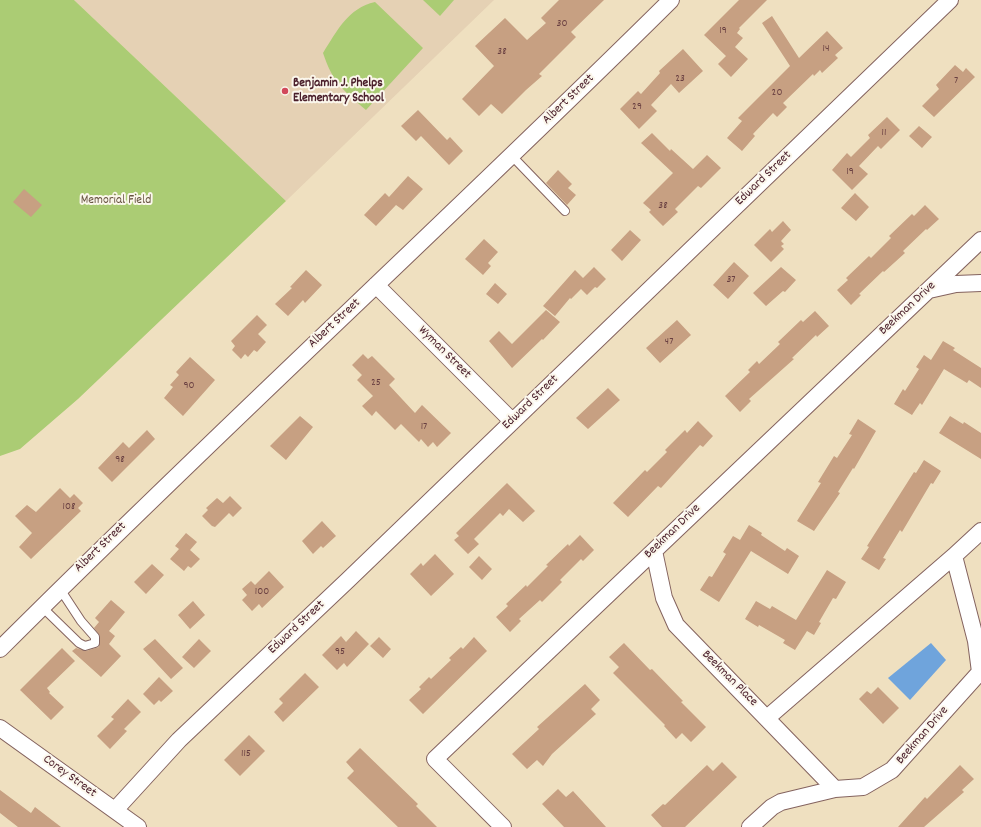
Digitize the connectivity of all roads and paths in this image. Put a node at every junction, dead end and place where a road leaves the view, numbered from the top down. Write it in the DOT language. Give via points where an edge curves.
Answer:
graph roads {
  1 [pos="671,0"];
  2 [pos="950,0"];
  3 [pos="512,155"];
  4 [pos="565,211"];
  5 [pos="981,240"];
  6 [pos="981,283"];
  7 [pos="376,286"];
  8 [pos="929,290"];
  9 [pos="512,422"];
  10 [pos="981,531"];
  11 [pos="654,551"];
  12 [pos="954,556"];
  13 [pos="60,589"];
  14 [pos="42,607"];
  15 [pos="0,649"];
  16 [pos="767,718"];
  17 [pos="0,728"];
  18 [pos="835,789"];
  19 [pos="115,810"];
  20 [pos="138,827"];
  21 [pos="503,827"];
  22 [pos="750,827"];
  1 -- 3 [label="street, Albert Street"];
  2 -- 9 [label="street, Edward Street"];
  3 -- 4 [label="lane"];
  3 -- 7 [label="street, Albert Street"];
  5 -- 8 [label="street, Beekman Drive"];
  6 -- 8 [label="street" via="956,284"];
  7 -- 9 [label="street, Wyman Street"];
  7 -- 13 [label="street, Albert Street"];
  8 -- 11 [label="street, Beekman Drive"];
  9 -- 19 [label="street, Edward Street" via="179,740"];
  10 -- 12 [label="street"];
  11 -- 16 [label="street, Beekman Place" via="664,598 676,625"];
  11 -- 21 [label="street, Beekman Drive" via="435,759"];
  12 -- 16 [label="street"];
  12 -- 18 [label="street, Beekman Drive" via="976,641 980,672 892,770 863,786"];
  13 -- 14 [label="street, Albert Street"];
  13 -- 14 [label="lane" via="95,638 95,643 86,646 79,643"];
  14 -- 15 [label="street, Albert Street"];
  16 -- 18 [label="street, Beekman Place"];
  17 -- 19 [label="street, Corey Street"];
  18 -- 22 [label="street, Beekman Drive" via="781,802"];
  19 -- 20 [label="street, Corey Street"];
}
